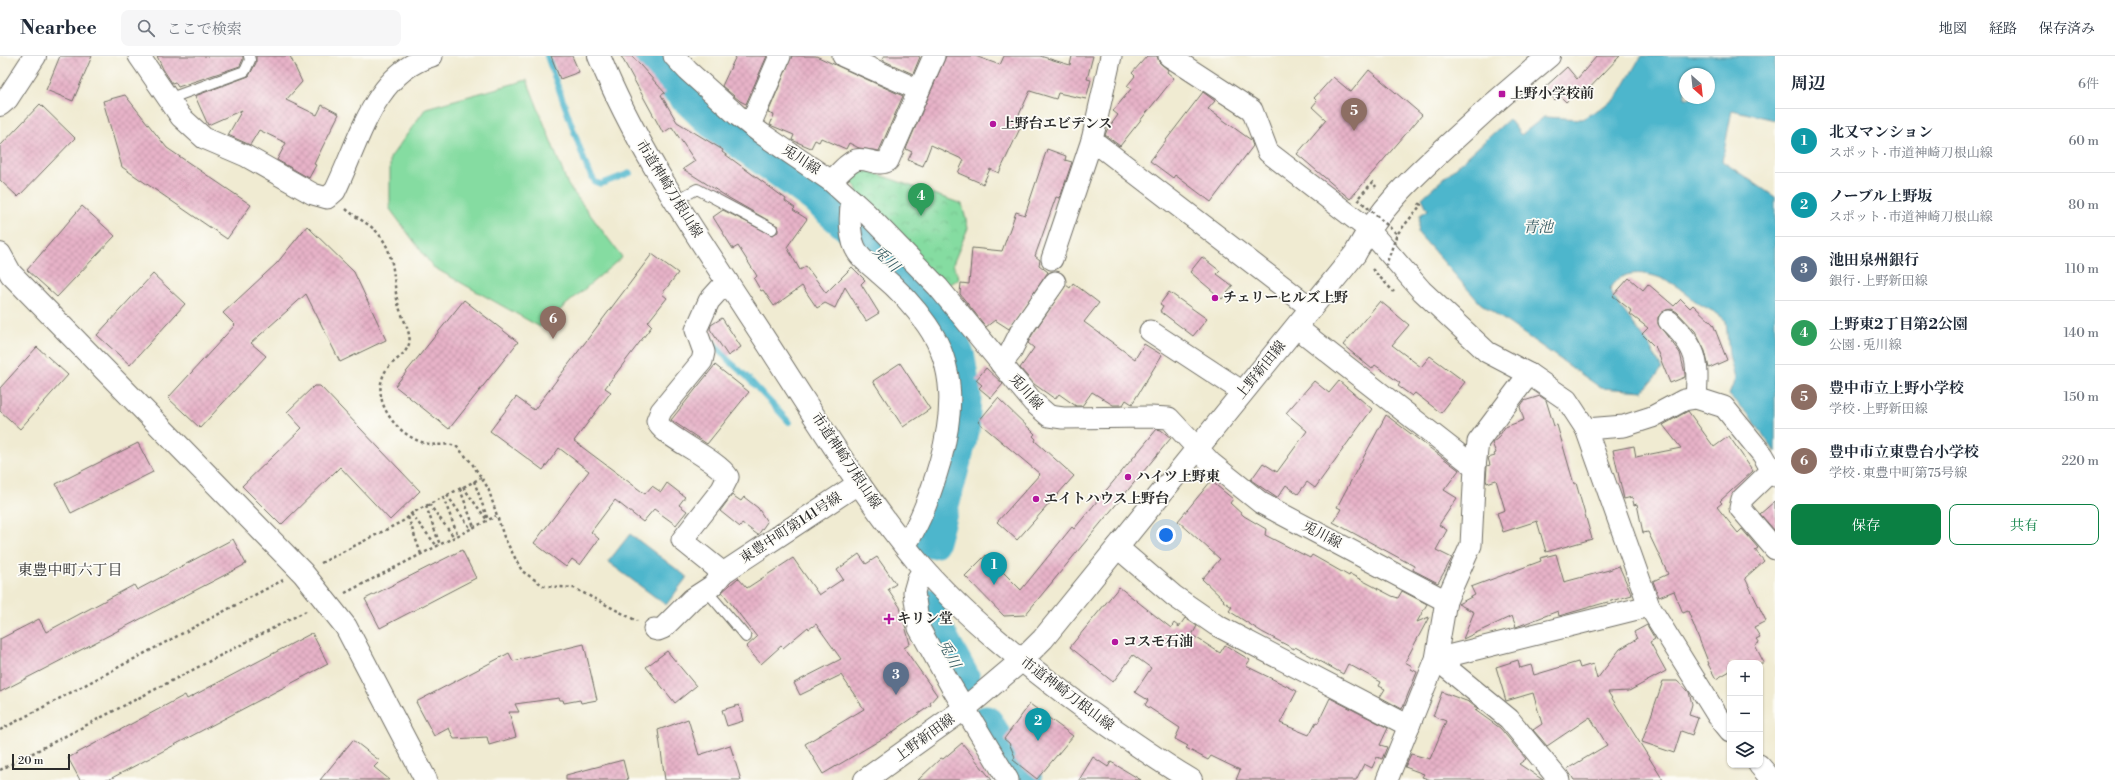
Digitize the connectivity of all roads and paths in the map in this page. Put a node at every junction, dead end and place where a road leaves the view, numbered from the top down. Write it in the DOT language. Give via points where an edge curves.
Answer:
graph roads {
  1 [pos="35,56"];
  2 [pos="139,56"];
  3 [pos="249,56"];
  4 [pos="432,56"];
  5 [pos="599,56"];
  6 [pos="674,56"];
  7 [pos="780,56"];
  8 [pos="843,56"];
  9 [pos="934,56"];
  10 [pos="1111,56"];
  11 [pos="1169,56"];
  12 [pos="1549,56"];
  13 [pos="919,90"];
  14 [pos="168,98"];
  15 [pos="0,105"];
  16 [pos="750,125"];
  17 [pos="1092,140"];
  18 [pos="831,181"];
  19 [pos="1373,190"];
  20 [pos="334,193"];
  21 [pos="675,201"];
  22 [pos="1421,205"];
  23 [pos="851,210"];
  24 [pos="1395,224"];
  25 [pos="772,229"];
  26 [pos="1368,229"];
  27 [pos="1397,234"];
  28 [pos="1397,241"];
  29 [pos="0,254"];
  30 [pos="1052,259"];
  31 [pos="1386,265"];
  32 [pos="727,281"];
  33 [pos="1055,282"];
  34 [pos="1311,308"];
  35 [pos="1669,321"];
  36 [pos="1296,326"];
  37 [pos="1150,331"];
  38 [pos="1001,364"];
  39 [pos="1528,374"];
  40 [pos="1243,392"];
  41 [pos="1696,398"];
  42 [pos="1586,429"];
  43 [pos="1197,448"];
  44 [pos="1475,467"];
  45 [pos="1773,474"];
  46 [pos="481,478"];
  47 [pos="474,481"];
  48 [pos="859,483"];
  49 [pos="461,488"];
  50 [pos="447,495"];
  51 [pos="443,497"];
  52 [pos="427,505"];
  53 [pos="410,516"];
  54 [pos="496,516"];
  55 [pos="488,520"];
  56 [pos="474,527"];
  57 [pos="470,529"];
  58 [pos="458,536"];
  59 [pos="454,537"];
  60 [pos="438,545"];
  61 [pos="905,546"];
  62 [pos="1116,548"];
  63 [pos="1775,549"];
  64 [pos="421,554"];
  65 [pos="315,566"];
  66 [pos="926,570"];
  67 [pos="724,573"];
  68 [pos="287,578"];
  69 [pos="706,590"];
  70 [pos="339,596"];
  71 [pos="1446,601"];
  72 [pos="1649,606"];
  73 [pos="312,608"];
  74 [pos="654,629"];
  75 [pos="746,637"];
  76 [pos="1436,659"];
  77 [pos="1022,660"];
  78 [pos="964,709"];
  79 [pos="1408,726"];
  80 [pos="1727,727"];
  81 [pos="0,730"];
  82 [pos="0,770"];
  83 [pos="426,780"];
  84 [pos="865,780"];
  85 [pos="1008,780"];
  86 [pos="1191,780"];
  87 [pos="1387,780"];
  88 [pos="1559,780"];
  1 -- 15 [label="street" via="7,99"];
  2 -- 14 [label="street"];
  3 -- 14 [label="lane" via="245,71"];
  4 -- 20 [label="street" via="403,71 384,88"];
  5 -- 21 [label="street, 市道神崎刀根山線" via="640,142"];
  6 -- 16 [label="street, 兎川線" via="699,82"];
  7 -- 16 [label="street"];
  8 -- 13 [label="street"];
  9 -- 13 [label="street"];
  10 -- 17 [label="street"];
  11 -- 26 [label="street" via="1252,110 1268,152"];
  12 -- 26 [label="street, 上野新田線" via="1502,94 1397,192"];
  13 -- 18 [label="street" via="888,161 880,163 865,159 855,160"];
  14 -- 20 [label="street" via="181,117 204,138 246,156 313,194 327,198"];
  16 -- 18 [label="street, 兎川線"];
  17 -- 30 [label="street"];
  17 -- 34 [label="street"];
  18 -- 23 [label="street, 兎川線"];
  19 -- 27 [label="path, bridge" via="1377,186 1373,182 1358,198"];
  20 -- 46 [label="path" via="342,206 371,226 380,236 390,254 394,269 398,304 410,340 406,349 386,369 381,379 379,392 386,412 395,423 417,440 429,445 457,446"];
  21 -- 25 [label="lane" via="697,189"];
  21 -- 32 [label="street, 市道神崎刀根山線"];
  22 -- 27 [label="path"];
  23 -- 38 [label="street, 兎川線" via="934,282"];
  23 -- 61 [label="street" via="855,248 860,256 909,302 928,326 940,348 949,379 950,418 943,452 924,513"];
  24 -- 28 [label="path" via="1392,235"];
  26 -- 34 [label="street, 上野新田線" via="1355,254"];
  26 -- 39 [label="street" via="1422,291 1487,352"];
  27 -- 31 [label="path, bridge"];
  29 -- 83 [label="street" via="11,274 303,573 326,600 346,627"];
  32 -- 48 [label="street, 市道神崎刀根山線"];
  32 -- 67 [label="street" via="709,301 696,330 704,354 702,361 657,421 662,429 699,452 728,477 722,489 682,540"];
  33 -- 38 [label="street"];
  34 -- 36 [label="street, 上野新田線"];
  35 -- 41 [label="street" via="1682,333 1694,352 1698,372"];
  36 -- 40 [label="street, 上野新田線"];
  36 -- 44 [label="street"];
  37 -- 40 [label="street"];
  38 -- 43 [label="street, 兎川線" via="1033,402 1050,416 1165,417"];
  39 -- 42 [label="street" via="1567,400"];
  39 -- 44 [label="street" via="1478,442"];
  40 -- 43 [label="street, 上野新田線"];
  41 -- 42 [label="street" via="1684,400 1652,417 1624,426"];
  41 -- 45 [label="street" via="1724,407 1763,455"];
  42 -- 72 [label="street"];
  43 -- 62 [label="street, 上野新田線"];
  43 -- 71 [label="street, 兎川線" via="1211,463 1261,503"];
  44 -- 71 [label="street" via="1471,545"];
  45 -- 63 [label="street" via="1742,499 1740,508"];
  46 -- 47 [label="path"];
  46 -- 54 [label="path" via="490,492"];
  47 -- 49 [label="path"];
  47 -- 55 [label="path"];
  48 -- 61 [label="street, 市道神崎刀根山線"];
  48 -- 67 [label="street, 東豊中町第141号線"];
  49 -- 50 [label="path"];
  49 -- 55 [label="path"];
  49 -- 56 [label="path"];
  50 -- 51 [label="path"];
  50 -- 57 [label="path"];
  51 -- 52 [label="path"];
  51 -- 58 [label="path"];
  52 -- 53 [label="path"];
  52 -- 59 [label="path"];
  52 -- 60 [label="path"];
  53 -- 60 [label="path"];
  53 -- 64 [label="path"];
  53 -- 65 [label="path"];
  54 -- 55 [label="path"];
  54 -- 74 [label="path" via="515,560 526,575 544,586 574,588"];
  55 -- 56 [label="path"];
  56 -- 57 [label="path"];
  57 -- 58 [label="path"];
  58 -- 59 [label="path"];
  59 -- 60 [label="path"];
  60 -- 64 [label="path"];
  61 -- 66 [label="street, 市道神崎刀根山線"];
  62 -- 77 [label="street, 上野新田線"];
  62 -- 79 [label="street" via="1174,596 1216,625"];
  64 -- 70 [label="path"];
  66 -- 77 [label="street, 市道神崎刀根山線" via="980,624"];
  66 -- 78 [label="street" via="918,578 914,592 919,628"];
  67 -- 69 [label="street, 東豊中町第141号線"];
  68 -- 81 [label="path"];
  69 -- 74 [label="street, 東豊中町第141号線" via="692,599 661,630"];
  69 -- 75 [label="lane"];
  71 -- 76 [label="street"];
  72 -- 76 [label="street"];
  72 -- 80 [label="street"];
  73 -- 82 [label="path"];
  76 -- 79 [label="street"];
  76 -- 88 [label="street" via="1509,719"];
  77 -- 78 [label="street, 上野新田線"];
  77 -- 86 [label="street, 市道神崎刀根山線" via="1155,759"];
  78 -- 84 [label="street, 上野新田線"];
  78 -- 85 [label="street"];
  79 -- 87 [label="street"];
}
